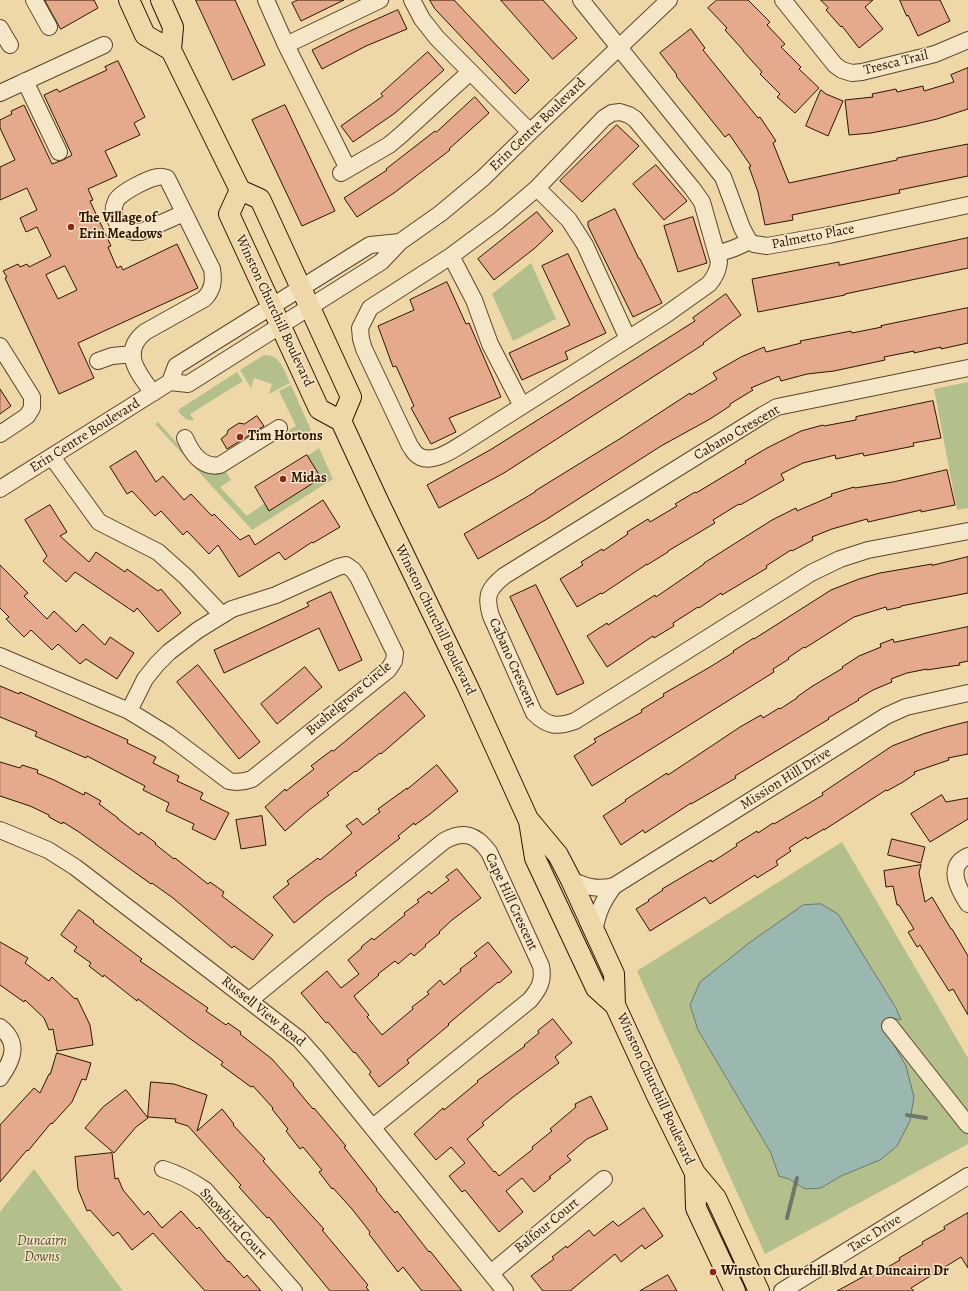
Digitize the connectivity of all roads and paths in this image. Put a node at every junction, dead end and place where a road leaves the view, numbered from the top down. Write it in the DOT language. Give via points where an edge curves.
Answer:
graph roads {
  1 [pos="34,0"];
  2 [pos="129,0"];
  3 [pos="161,0"];
  4 [pos="266,0"];
  5 [pos="380,0"];
  6 [pos="412,0"];
  7 [pos="581,0"];
  8 [pos="669,0"];
  9 [pos="783,0"];
  10 [pos="49,27"];
  11 [pos="0,28"];
  12 [pos="968,40"];
  13 [pos="10,45"];
  14 [pos="104,45"];
  15 [pos="286,45"];
  16 [pos="619,47"];
  17 [pos="171,50"];
  18 [pos="470,72"];
  19 [pos="26,81"];
  20 [pos="0,93"];
  21 [pos="530,132"];
  22 [pos="59,152"];
  23 [pos="537,188"];
  24 [pos="240,190"];
  25 [pos="968,205"];
  26 [pos="184,213"];
  27 [pos="749,241"];
  28 [pos="400,242"];
  29 [pos="717,253"];
  30 [pos="451,256"];
  31 [pos="301,288"];
  32 [pos="271,306"];
  33 [pos="310,307"];
  34 [pos="281,326"];
  35 [pos="628,339"];
  36 [pos="0,346"];
  37 [pos="133,354"];
  38 [pos="98,361"];
  39 [pos="968,368"];
  40 [pos="170,382"];
  41 [pos="152,393"];
  42 [pos="522,406"];
  43 [pos="341,421"];
  44 [pos="280,428"];
  45 [pos="0,434"];
  46 [pos="185,438"];
  47 [pos="52,457"];
  48 [pos="0,489"];
  49 [pos="968,531"];
  50 [pos="222,615"];
  51 [pos="0,656"];
  52 [pos="968,693"];
  53 [pos="129,711"];
  54 [pos="528,819"];
  55 [pos="0,830"];
  56 [pos="968,856"];
  57 [pos="571,880"];
  58 [pos="614,886"];
  59 [pos="968,904"];
  60 [pos="594,931"];
  61 [pos="250,1000"];
  62 [pos="615,1005"];
  63 [pos="890,1026"];
  64 [pos="0,1027"];
  65 [pos="0,1078"];
  66 [pos="968,1125"];
  67 [pos="373,1127"];
  68 [pos="163,1169"];
  69 [pos="695,1173"];
  70 [pos="968,1176"];
  71 [pos="604,1179"];
  72 [pos="490,1273"];
  73 [pos="294,1291"];
  74 [pos="505,1291"];
  75 [pos="734,1291"];
  76 [pos="759,1291"];
  77 [pos="782,1291"];
  1 -- 10 [label="street"];
  2 -- 17 [label="main road" via="146,35"];
  3 -- 17 [label="main road" via="174,27"];
  4 -- 15 [label="street"];
  5 -- 15 [label="street"];
  6 -- 18 [label="street" via="428,27"];
  7 -- 16 [label="street"];
  8 -- 16 [label="street, Erin Centre Boulevard"];
  9 -- 12 [label="street, Tresca Trail" via="842,70 862,72 924,57"];
  11 -- 13 [label="street"];
  14 -- 19 [label="street"];
  15 -- 18 [label="street" via="344,171 401,135"];
  16 -- 21 [label="street, Erin Centre Boulevard"];
  16 -- 27 [label="street" via="723,177"];
  17 -- 24 [label="main road"];
  18 -- 21 [label="street"];
  19 -- 20 [label="street"];
  19 -- 22 [label="street"];
  21 -- 28 [label="street, Erin Centre Boulevard" via="483,178 441,213"];
  23 -- 29 [label="street" via="604,118 616,112 629,115 635,119 702,202"];
  23 -- 30 [label="street"];
  23 -- 35 [label="street" via="569,220 585,245"];
  24 -- 31 [label="main road" via="260,199"];
  24 -- 32 [label="main road, Winston Churchill Boulevard" via="229,214"];
  25 -- 27 [label="street, Palmetto Place" via="767,246"];
  26 -- 37 [label="street" via="212,269 212,288 204,299 145,332 138,338"];
  27 -- 29 [label="street" via="739,247"];
  28 -- 31 [label="street, Erin Centre Boulevard" via="370,245"];
  28 -- 33 [label="street, Erin Centre Boulevard" via="381,262"];
  29 -- 35 [label="street" via="718,270 709,284"];
  30 -- 42 [label="street" via="474,300 490,344"];
  30 -- 42 [label="street" via="370,308 360,328 361,339 410,446 416,454 425,458 441,456"];
  31 -- 32 [label="street, Erin Centre Boulevard"];
  31 -- 33 [label="main road"];
  32 -- 34 [label="main road, Winston Churchill Boulevard"];
  32 -- 40 [label="street, Erin Centre Boulevard" via="176,366"];
  33 -- 34 [label="street, Erin Centre Boulevard"];
  33 -- 43 [label="main road" via="352,397"];
  34 -- 40 [label="street, Erin Centre Boulevard" via="188,384"];
  34 -- 43 [label="main road, Winston Churchill Boulevard" via="319,409"];
  35 -- 42 [label="street"];
  36 -- 45 [label="street" via="32,398 32,408 27,416"];
  37 -- 38 [label="street" via="112,356"];
  37 -- 41 [label="street" via="136,371"];
  39 -- 49 [label="street, Cabano Crescent" via="792,403 772,410 504,576 493,585 488,607 534,713 548,724 565,725 822,567 868,550"];
  40 -- 41 [label="street, Erin Centre Boulevard"];
  41 -- 47 [label="street, Erin Centre Boulevard"];
  43 -- 54 [label="main road, Winston Churchill Boulevard"];
  44 -- 46 [label="street" via="213,467 202,462"];
  47 -- 48 [label="street, Erin Centre Boulevard"];
  47 -- 50 [label="street" via="99,522 158,552"];
  50 -- 53 [label="street, Bushelgrove Circle" via="175,647 157,664 145,679"];
  50 -- 53 [label="street, Bushelgrove Circle" via="232,609 276,595 332,569 346,566 358,577 394,648 394,661 388,670 245,782 229,781 168,735"];
  51 -- 53 [label="street, Bushelgrove Circle"];
  52 -- 58 [label="street, Mission Hill Drive" via="906,707 886,716"];
  54 -- 57 [label="main road, Winston Churchill Boulevard" via="558,855"];
  54 -- 62 [label="main road, Winston Churchill Boulevard" via="535,858 596,988"];
  55 -- 61 [label="street, Russell View Road" via="48,850 75,866"];
  56 -- 59 [label="street" via="962,859 956,870 956,881"];
  57 -- 58 [label="street, Mission Hill Drive" via="595,888"];
  57 -- 60 [label="main road, Winston Churchill Boulevard"];
  58 -- 60 [label="street, Mission Hill Drive" via="602,903"];
  60 -- 62 [label="main road, Winston Churchill Boulevard" via="614,974"];
  61 -- 67 [label="street, Russell View Road" via="299,1039"];
  61 -- 67 [label="street, Cape Hill Crescent" via="444,841 454,835 464,834 474,837 483,844 541,966 542,982 530,1000"];
  62 -- 69 [label="main road, Winston Churchill Boulevard"];
  63 -- 66 [label="street"];
  64 -- 65 [label="street" via="12,1040 13,1049"];
  67 -- 72 [label="street, Russell View Road"];
  68 -- 73 [label="street, Snowbird Court" via="192,1181 205,1190"];
  69 -- 75 [label="main road, Winston Churchill Boulevard" via="696,1208"];
  69 -- 76 [label="main road, Winston Churchill Boulevard" via="716,1198"];
  70 -- 77 [label="street, Tacc Drive"];
  71 -- 72 [label="street, Balfour Court"];
  72 -- 74 [label="street, Russell View Road"];
}
